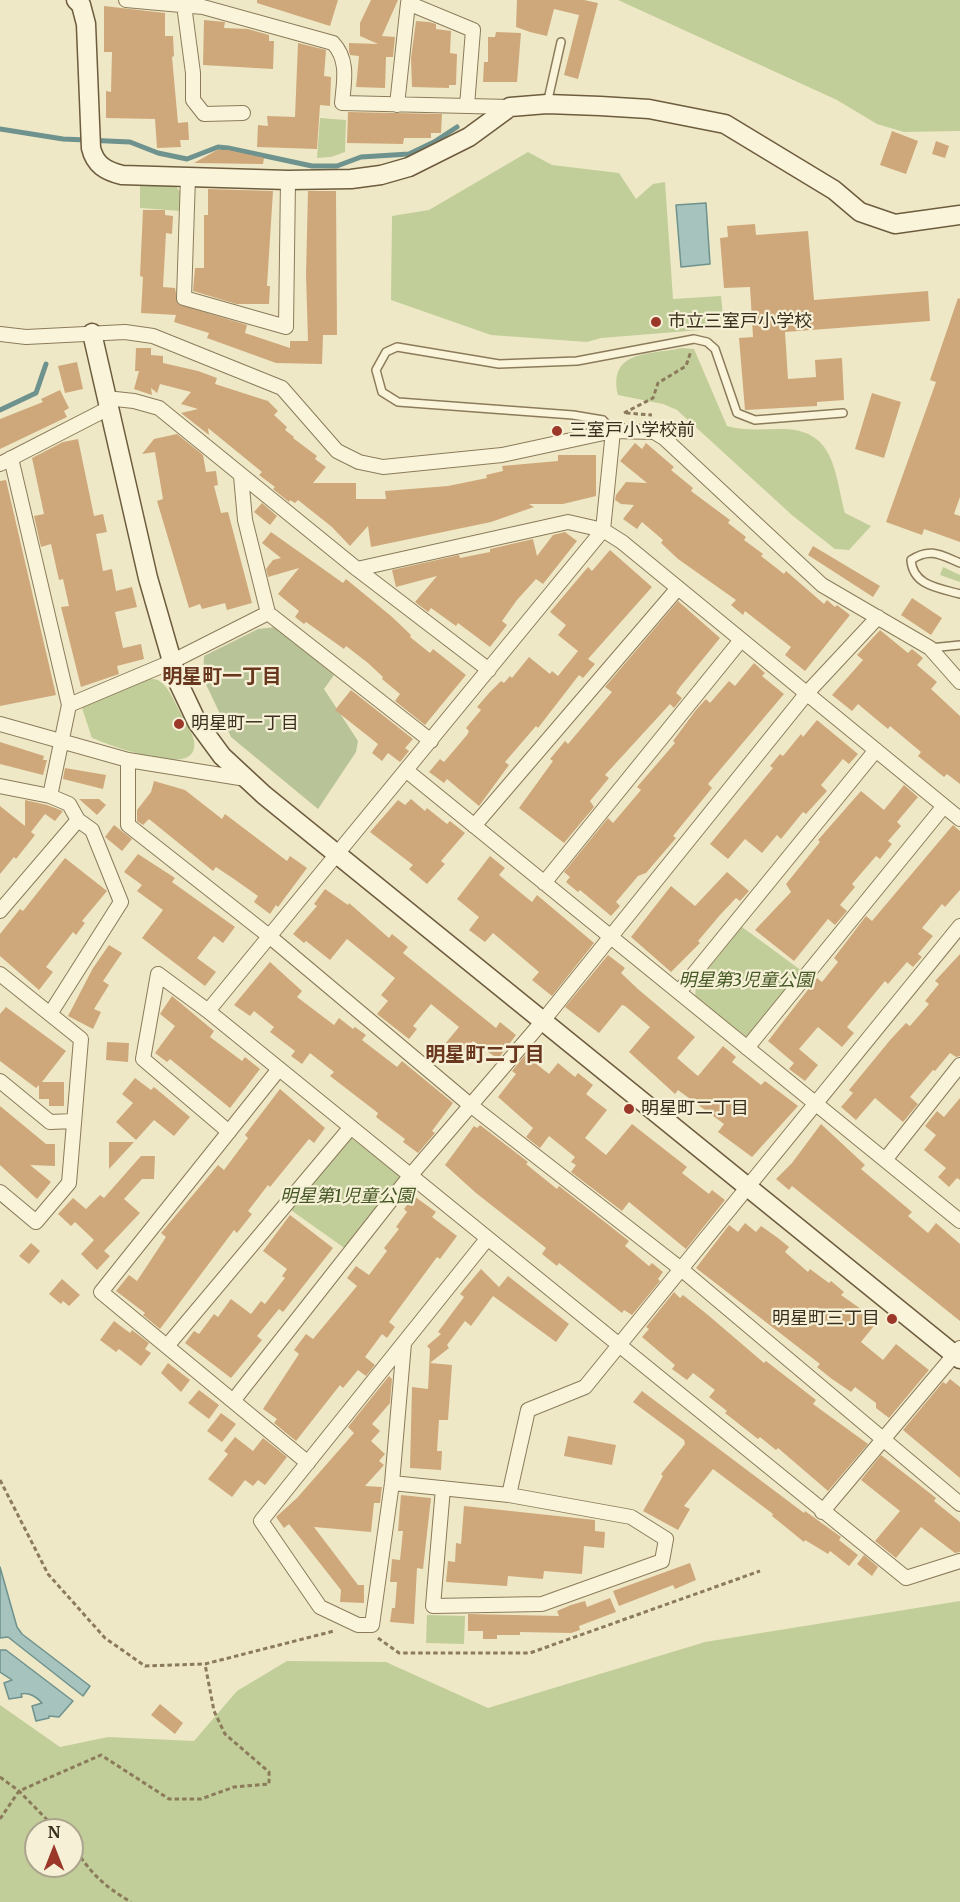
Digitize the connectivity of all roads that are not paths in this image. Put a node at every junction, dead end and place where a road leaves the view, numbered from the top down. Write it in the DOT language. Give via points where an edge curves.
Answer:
graph roads {
  1 [pos="76,0"];
  2 [pos="126,0"];
  3 [pos="184,5"];
  4 [pos="561,42"];
  5 [pos="547,104"];
  6 [pos="397,105"];
  7 [pos="467,106"];
  8 [pos="510,107"];
  9 [pos="243,113"];
  10 [pos="188,177"];
  11 [pos="288,180"];
  12 [pos="960,215"];
  13 [pos="92,333"];
  14 [pos="0,334"];
  15 [pos="107,403"];
  16 [pos="843,413"];
  17 [pos="613,430"];
  18 [pos="6,461"];
  19 [pos="241,476"];
  20 [pos="603,530"];
  21 [pos="960,563"];
  22 [pos="357,570"];
  23 [pos="678,588"];
  24 [pos="960,594"];
  25 [pos="268,613"];
  26 [pos="878,617"];
  27 [pos="741,640"];
  28 [pos="960,645"];
  29 [pos="930,648"];
  30 [pos="171,662"];
  31 [pos="489,670"];
  32 [pos="960,682"];
  33 [pos="807,693"];
  34 [pos="69,705"];
  35 [pos="0,724"];
  36 [pos="60,741"];
  37 [pos="431,741"];
  38 [pos="876,750"];
  39 [pos="128,760"];
  40 [pos="407,771"];
  41 [pos="246,779"];
  42 [pos="0,786"];
  43 [pos="50,796"];
  44 [pos="944,806"];
  45 [pos="960,819"];
  46 [pos="78,820"];
  47 [pos="474,826"];
  48 [pos="337,852"];
  49 [pos="544,883"];
  50 [pos="0,911"];
  51 [pos="960,926"];
  52 [pos="269,936"];
  53 [pos="611,937"];
  54 [pos="0,974"];
  55 [pos="679,992"];
  56 [pos="208,1011"];
  57 [pos="50,1014"];
  58 [pos="542,1022"];
  59 [pos="747,1048"];
  60 [pos="960,1065"];
  61 [pos="279,1069"];
  62 [pos="0,1081"];
  63 [pos="815,1102"];
  64 [pos="469,1104"];
  65 [pos="74,1121"];
  66 [pos="351,1127"];
  67 [pos="228,1132"];
  68 [pos="885,1160"];
  69 [pos="410,1176"];
  70 [pos="746,1186"];
  71 [pos="0,1192"];
  72 [pos="958,1216"];
  73 [pos="487,1239"];
  74 [pos="681,1269"];
  75 [pos="404,1342"];
  76 [pos="167,1346"];
  77 [pos="619,1347"];
  78 [pos="958,1354"];
  79 [pos="233,1401"];
  80 [pos="884,1438"];
  81 [pos="308,1463"];
  82 [pos="392,1483"];
  83 [pos="443,1488"];
  84 [pos="509,1495"];
  85 [pos="960,1504"];
  86 [pos="822,1512"];
  87 [pos="960,1561"];
  1 -- 10 [label="street" via="86,24 90,139 98,164 110,172"];
  2 -- 3 [label="street"];
  3 -- 6 [label="street" via="203,6 333,43 342,53 342,103"];
  3 -- 9 [label="street" via="193,99 204,114"];
  4 -- 5 [label="lane"];
  5 -- 8 [label="street"];
  5 -- 12 [label="street" via="649,110 725,124 834,190 860,212 895,224"];
  6 -- 7 [label="street"];
  6 -- 7 [label="street" via="408,3 473,30"];
  7 -- 8 [label="street"];
  8 -- 11 [label="street" via="469,137 409,167 351,179"];
  10 -- 11 [label="street"];
  10 -- 11 [label="street" via="184,298 286,327"];
  13 -- 14 [label="street" via="26,337"];
  13 -- 15 [label="street"];
  13 -- 17 [label="street" via="153,336 282,388 337,451 359,462 383,467 502,455"];
  15 -- 18 [label="street"];
  15 -- 19 [label="street" via="134,401 159,408"];
  15 -- 30 [label="street"];
  16 -- 17 [label="lane" via="744,418 737,413 715,349 694,339 576,360 499,364 397,347 386,352 376,370 382,392 398,402 573,415 603,420"];
  17 -- 20 [label="street"];
  17 -- 26 [label="street" via="654,432 664,438 822,585"];
  18 -- 34 [label="street"];
  19 -- 22 [label="street"];
  19 -- 25 [label="street" via="245,520"];
  20 -- 22 [label="street" via="568,522"];
  20 -- 23 [label="street"];
  20 -- 31 [label="street"];
  21 -- 24 [label="lane" via="932,551 911,560 912,571 920,581"];
  22 -- 31 [label="street"];
  23 -- 27 [label="street"];
  23 -- 47 [label="street"];
  25 -- 30 [label="street"];
  25 -- 37 [label="street"];
  26 -- 29 [label="street"];
  26 -- 33 [label="street"];
  27 -- 33 [label="street"];
  27 -- 49 [label="street"];
  28 -- 29 [label="lane"];
  29 -- 32 [label="street"];
  30 -- 34 [label="street"];
  30 -- 41 [label="street" via="198,722 222,756"];
  31 -- 37 [label="street"];
  33 -- 38 [label="street"];
  33 -- 53 [label="street"];
  34 -- 36 [label="street"];
  35 -- 36 [label="street"];
  36 -- 39 [label="street"];
  36 -- 43 [label="street"];
  37 -- 40 [label="street"];
  38 -- 44 [label="street"];
  38 -- 55 [label="street"];
  39 -- 41 [label="street"];
  39 -- 52 [label="street" via="128,825"];
  40 -- 47 [label="street"];
  40 -- 48 [label="street"];
  41 -- 48 [label="street"];
  42 -- 43 [label="street"];
  43 -- 46 [label="street" via="69,804"];
  44 -- 45 [label="street"];
  44 -- 59 [label="street"];
  46 -- 50 [label="street"];
  46 -- 57 [label="street" via="92,830 121,902"];
  47 -- 49 [label="street"];
  48 -- 52 [label="street"];
  48 -- 58 [label="street"];
  49 -- 53 [label="street"];
  51 -- 63 [label="street"];
  52 -- 56 [label="street"];
  52 -- 64 [label="street"];
  53 -- 55 [label="street"];
  53 -- 58 [label="street"];
  54 -- 57 [label="street"];
  55 -- 59 [label="street"];
  56 -- 61 [label="street"];
  56 -- 67 [label="street" via="158,974 143,1059"];
  57 -- 65 [label="street" via="81,1039"];
  58 -- 64 [label="street"];
  58 -- 70 [label="street"];
  59 -- 63 [label="street"];
  60 -- 68 [label="street"];
  61 -- 66 [label="street"];
  61 -- 67 [label="street"];
  62 -- 65 [label="street" via="50,1122"];
  63 -- 68 [label="street"];
  63 -- 70 [label="street"];
  64 -- 69 [label="street"];
  64 -- 74 [label="street"];
  65 -- 71 [label="street" via="69,1183 36,1222"];
  66 -- 69 [label="street"];
  66 -- 76 [label="street"];
  67 -- 76 [label="street" via="102,1292"];
  68 -- 72 [label="street"];
  69 -- 73 [label="street"];
  69 -- 79 [label="street"];
  70 -- 74 [label="street"];
  70 -- 78 [label="street"];
  73 -- 75 [label="street"];
  73 -- 77 [label="street"];
  74 -- 77 [label="street"];
  74 -- 80 [label="street"];
  75 -- 81 [label="street"];
  75 -- 82 [label="street"];
  76 -- 79 [label="street"];
  77 -- 84 [label="street" via="585,1387 528,1410"];
  77 -- 86 [label="street"];
  78 -- 80 [label="street"];
  79 -- 81 [label="street"];
  80 -- 85 [label="street"];
  80 -- 86 [label="street"];
  81 -- 82 [label="street" via="261,1521 320,1607 358,1625 372,1625"];
  82 -- 83 [label="street"];
  83 -- 84 [label="street"];
  83 -- 84 [label="street" via="433,1606 542,1604 662,1562 666,1539 631,1517"];
  86 -- 87 [label="street" via="906,1578"];
}
